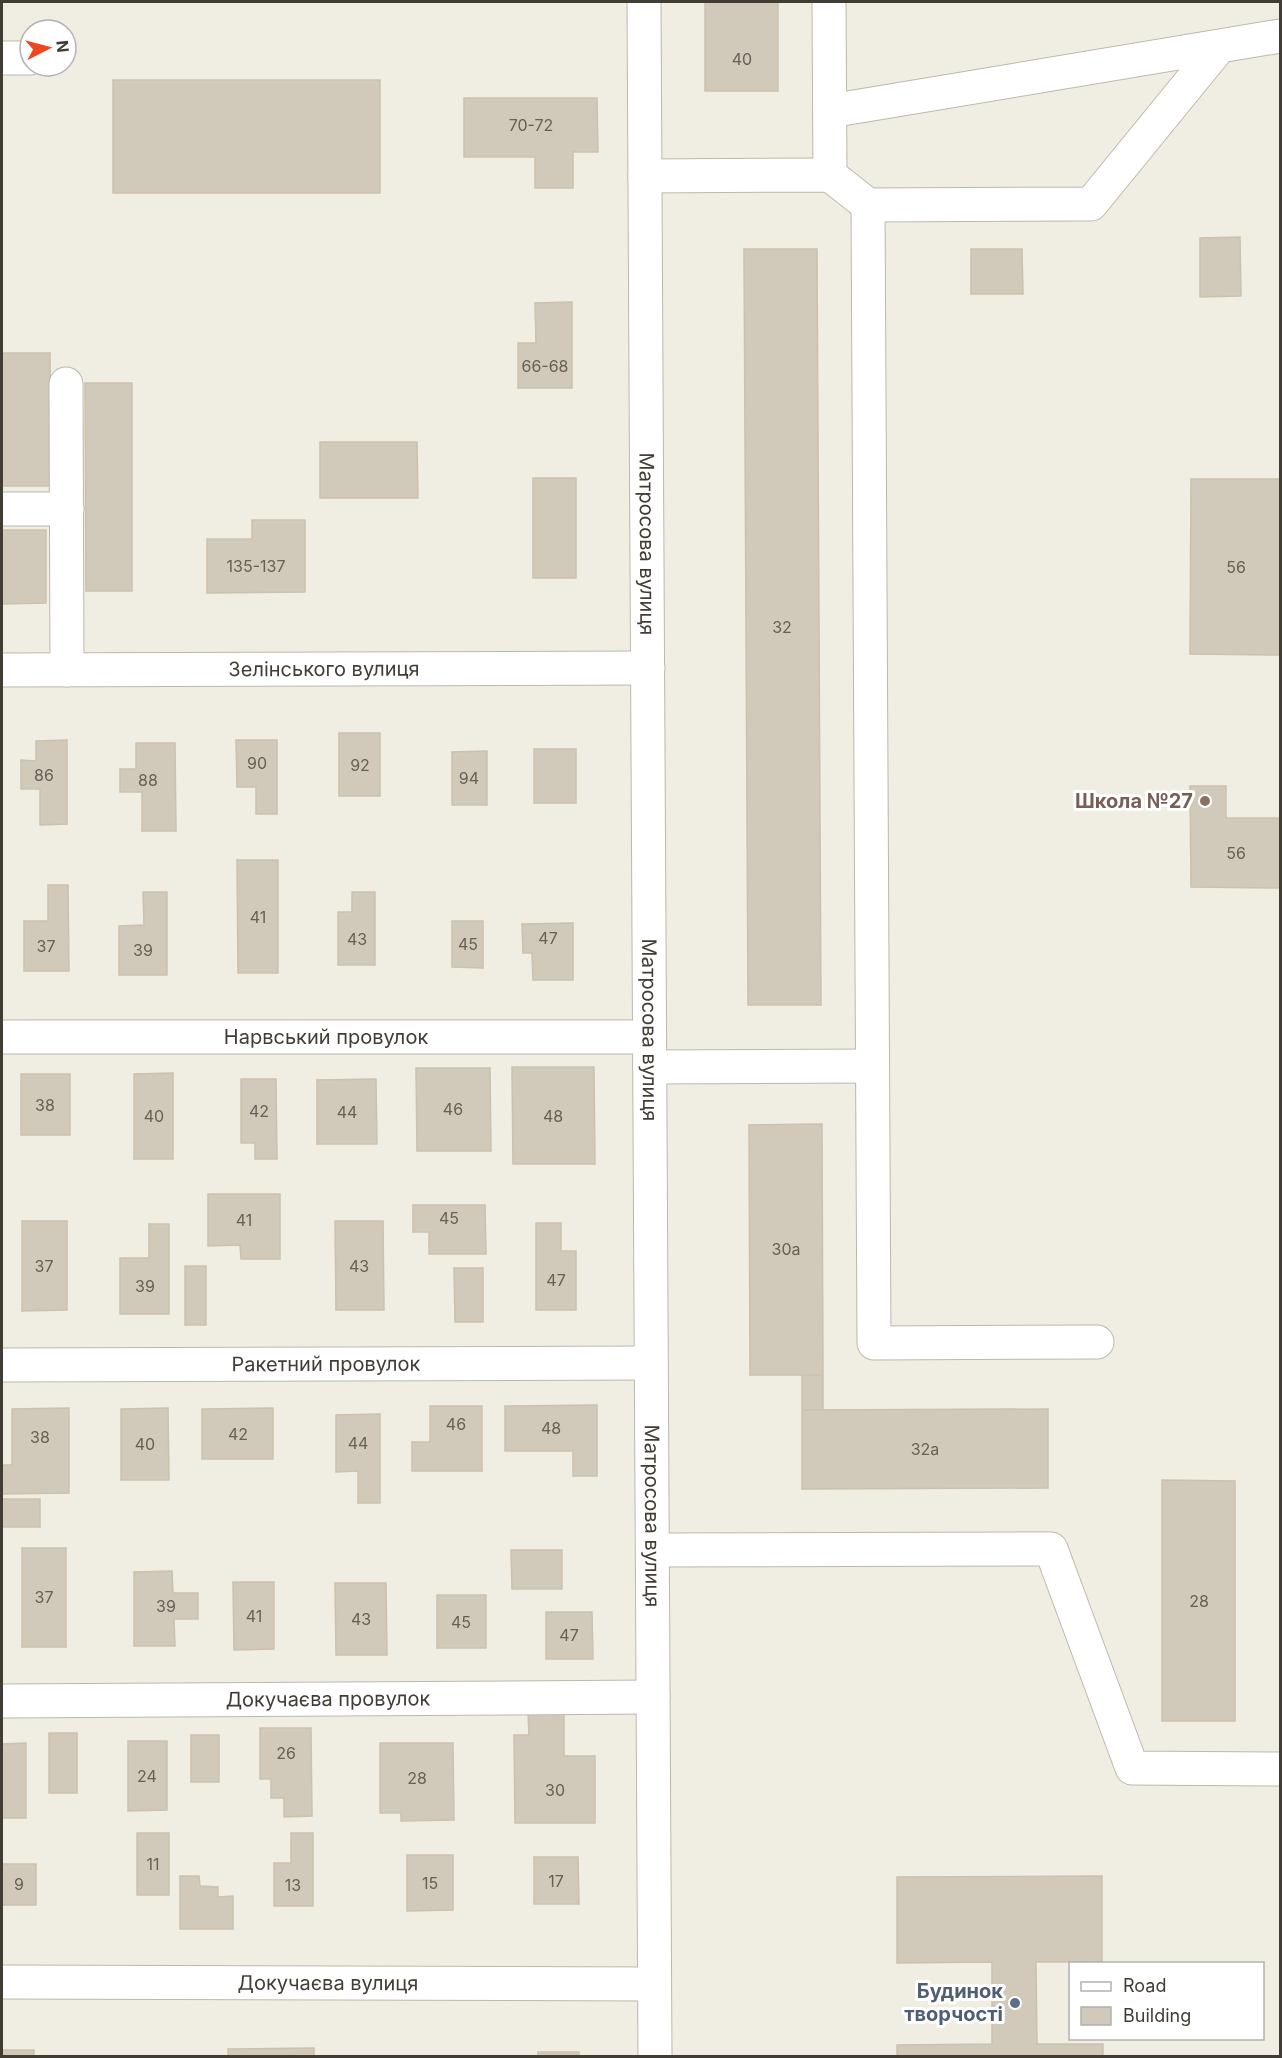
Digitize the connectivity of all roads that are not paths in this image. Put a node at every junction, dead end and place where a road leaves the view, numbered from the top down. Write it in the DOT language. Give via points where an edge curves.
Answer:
graph roads {
  1 [pos="644,2"];
  2 [pos="829,2"];
  3 [pos="1281,36"];
  4 [pos="1219,46"];
  5 [pos="2,58"];
  6 [pos="18,58"];
  7 [pos="830,111"];
  8 [pos="830,175"];
  9 [pos="645,176"];
  10 [pos="868,205"];
  11 [pos="66,384"];
  12 [pos="2,509"];
  13 [pos="67,509"];
  14 [pos="648,668"];
  15 [pos="2,670"];
  16 [pos="67,670"];
  17 [pos="2,1037"];
  18 [pos="649,1052"];
  19 [pos="872,1066"];
  20 [pos="1097,1342"];
  21 [pos="651,1363"];
  22 [pos="2,1365"];
  23 [pos="652,1551"];
  24 [pos="653,1697"];
  25 [pos="2,1701"];
  26 [pos="1281,1769"];
  27 [pos="2,1982"];
  28 [pos="654,1984"];
  29 [pos="655,2056"];
  1 -- 9 [label="street, Матросова вулиця"];
  2 -- 7 [label="street"];
  3 -- 4 [label="street"];
  4 -- 7 [label="street"];
  4 -- 10 [label="street" via="1091,204"];
  5 -- 6 [label="street"];
  7 -- 8 [label="street"];
  8 -- 9 [label="street"];
  8 -- 10 [label="street"];
  9 -- 14 [label="street, Матросова вулиця"];
  10 -- 19 [label="street"];
  11 -- 13 [label="street"];
  12 -- 13 [label="street"];
  13 -- 16 [label="street"];
  14 -- 16 [label="street, Зелінського вулиця"];
  14 -- 18 [label="street, Матросова вулиця"];
  15 -- 16 [label="street, Зелінського вулиця"];
  17 -- 18 [label="street, Нарвський провулок"];
  18 -- 19 [label="street, Нарвський провулок"];
  18 -- 21 [label="street, Матросова вулиця"];
  19 -- 20 [label="street" via="874,1343"];
  21 -- 22 [label="street, Ракетний провулок"];
  21 -- 23 [label="street, Матросова вулиця"];
  23 -- 24 [label="street, Матросова вулиця"];
  23 -- 26 [label="street" via="1051,1549 1132,1768"];
  24 -- 25 [label="street, Докучаєва провулок"];
  24 -- 28 [label="street, Матросова вулиця"];
  27 -- 28 [label="street, Докучаєва вулиця"];
  28 -- 29 [label="street, Матросова вулиця"];
}
